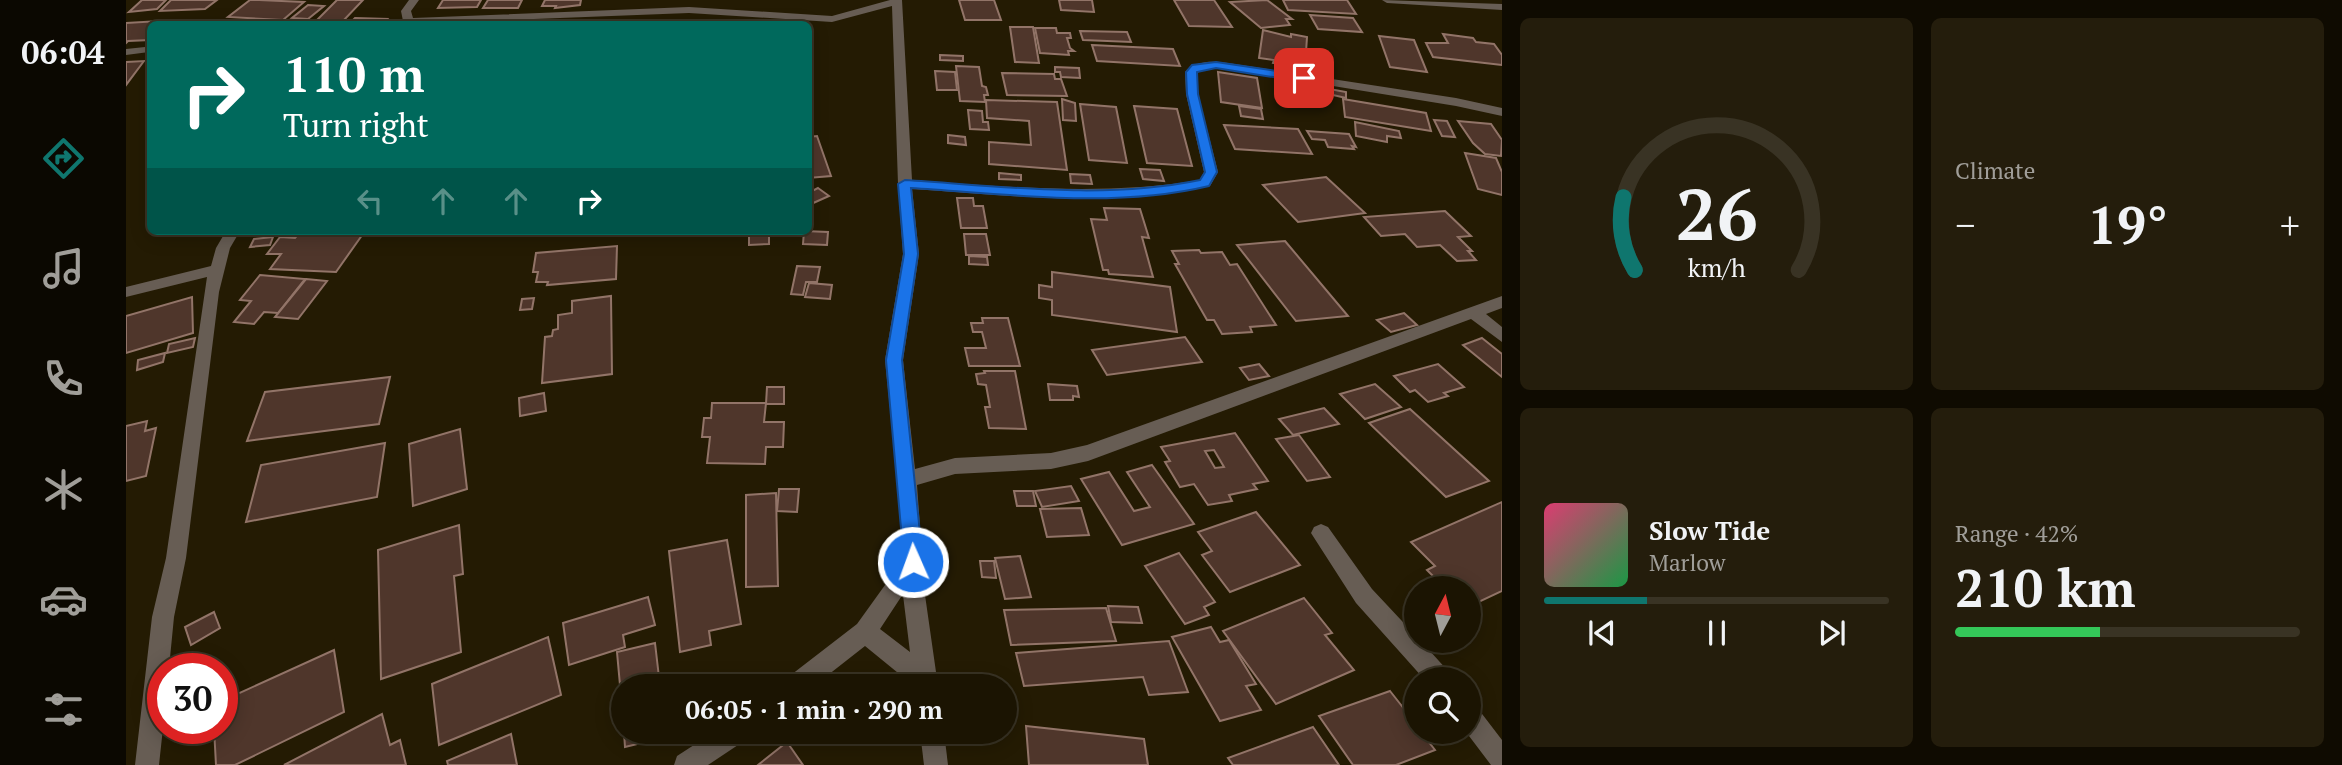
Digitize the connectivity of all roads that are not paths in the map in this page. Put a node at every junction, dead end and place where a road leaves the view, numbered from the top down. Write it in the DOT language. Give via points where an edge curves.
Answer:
graph roads {
  1 [pos="414,0"];
  2 [pos="1387,0"];
  3 [pos="897,1"];
  4 [pos="1502,7"];
  5 [pos="145,50"];
  6 [pos="126,52"];
  7 [pos="1502,112"];
  8 [pos="905,184"];
  9 [pos="231,235"];
  10 [pos="218,270"];
  11 [pos="126,292"];
  12 [pos="1502,302"];
  13 [pos="1474,313"];
  14 [pos="1502,336"];
  15 [pos="906,480"];
  16 [pos="1321,533"];
  17 [pos="913,562"];
  18 [pos="865,632"];
  19 [pos="1429,667"];
  20 [pos="810,674"];
  21 [pos="915,674"];
  22 [pos="924,674"];
  23 [pos="1481,732"];
  24 [pos="717,744"];
  25 [pos="933,744"];
  26 [pos="1502,760"];
  27 [pos="147,765"];
  28 [pos="686,765"];
  29 [pos="936,765"];
  1 -- 3 [label="street" via="406,11 408,21 693,10 831,19 856,16"];
  2 -- 4 [label="street"];
  3 -- 8 [label="street"];
  5 -- 6 [label="street"];
  7 -- 8 [label="street" via="1204,65 1191,72 1211,172 1205,183 1161,192 1081,194"];
  8 -- 15 [label="street" via="911,254 894,360"];
  9 -- 10 [label="street"];
  10 -- 11 [label="street"];
  10 -- 27 [label="street" via="211,292 176,558 163,617"];
  12 -- 13 [label="street"];
  13 -- 14 [label="street"];
  13 -- 15 [label="street" via="1088,453 1051,461 955,466"];
  15 -- 17 [label="street"];
  16 -- 19 [label="street" via="1364,596"];
  17 -- 18 [label="street"];
  17 -- 22 [label="street"];
  18 -- 20 [label="street"];
  18 -- 21 [label="street"];
  23 -- 26 [label="street"];
  24 -- 28 [label="street"];
  25 -- 29 [label="street"];
}
